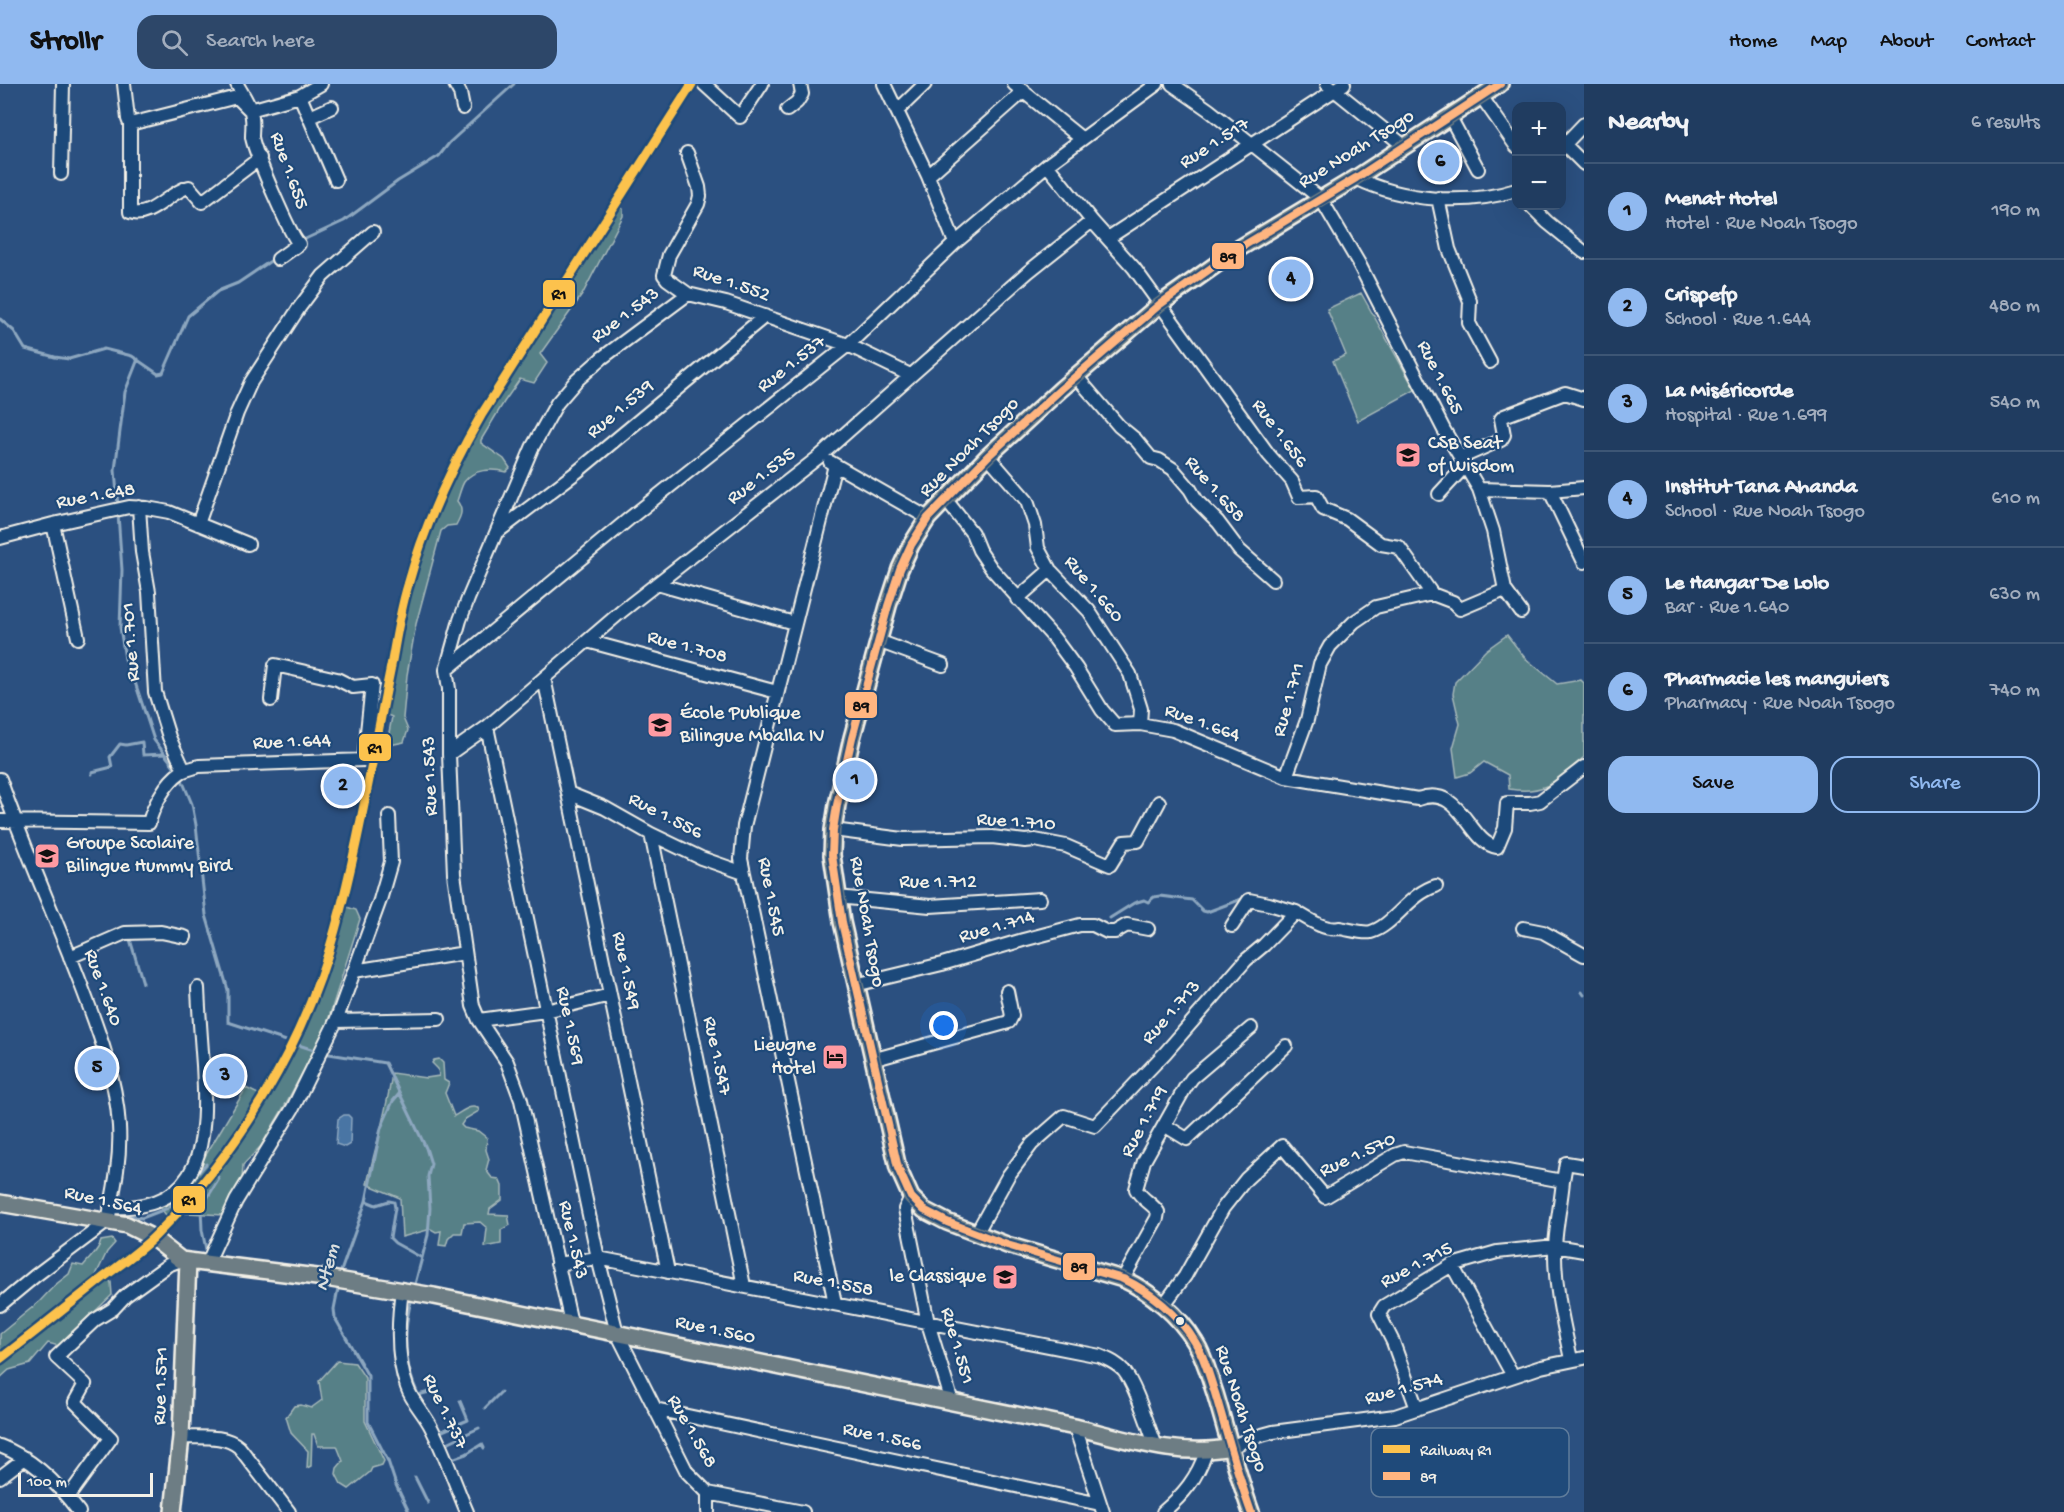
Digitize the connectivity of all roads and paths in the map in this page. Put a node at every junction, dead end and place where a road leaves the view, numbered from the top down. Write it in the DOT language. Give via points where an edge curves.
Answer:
graph roads {
  1 [pos="63,84"];
  2 [pos="124,84"];
  3 [pos="237,84"];
  4 [pos="321,84"];
  5 [pos="454,84"];
  6 [pos="704,84"];
  7 [pos="762,84"];
  8 [pos="800,84"];
  9 [pos="884,84"];
  10 [pos="925,84"];
  11 [pos="1156,84"];
  12 [pos="1172,84"];
  13 [pos="1500,84"];
  14 [pos="1335,86"];
  15 [pos="1019,88"];
  16 [pos="300,96"];
  17 [pos="1481,96"];
  18 [pos="332,107"];
  19 [pos="464,108"];
  20 [pos="250,110"];
  21 [pos="787,110"];
  22 [pos="897,111"];
  23 [pos="310,117"];
  24 [pos="1450,117"];
  25 [pos="130,123"];
  26 [pos="1584,124"];
  27 [pos="1082,139"];
  28 [pos="1512,140"];
  29 [pos="1252,143"];
  30 [pos="1566,143"];
  31 [pos="1403,145"];
  32 [pos="1566,149"];
  33 [pos="687,153"];
  34 [pos="260,158"];
  35 [pos="1584,164"];
  36 [pos="1047,165"];
  37 [pos="1478,170"];
  38 [pos="61,174"];
  39 [pos="928,176"];
  40 [pos="1356,178"];
  41 [pos="336,180"];
  42 [pos="1512,192"];
  43 [pos="1438,198"];
  44 [pos="1321,199"];
  45 [pos="1535,210"];
  46 [pos="1092,221"];
  47 [pos="373,231"];
  48 [pos="1108,238"];
  49 [pos="954,243"];
  50 [pos="1584,252"];
  51 [pos="278,259"];
  52 [pos="688,294"];
  53 [pos="1159,305"];
  54 [pos="765,316"];
  55 [pos="848,345"];
  56 [pos="1490,362"];
  57 [pos="910,375"];
  58 [pos="1076,376"];
  59 [pos="1584,399"];
  60 [pos="820,456"];
  61 [pos="988,456"];
  62 [pos="1462,462"];
  63 [pos="835,465"];
  64 [pos="1584,488"];
  65 [pos="1479,489"];
  66 [pos="1550,491"];
  67 [pos="1439,494"];
  68 [pos="946,500"];
  69 [pos="139,507"];
  70 [pos="928,518"];
  71 [pos="53,524"];
  72 [pos="198,524"];
  73 [pos="499,531"];
  74 [pos="0,538"];
  75 [pos="248,544"];
  76 [pos="1584,562"];
  77 [pos="1050,570"];
  78 [pos="1274,580"];
  79 [pos="657,584"];
  80 [pos="1505,590"];
  81 [pos="1432,594"];
  82 [pos="1017,598"];
  83 [pos="1521,612"];
  84 [pos="794,623"];
  85 [pos="78,638"];
  86 [pos="587,641"];
  87 [pos="878,641"];
  88 [pos="943,665"];
  89 [pos="446,670"];
  90 [pos="544,678"];
  91 [pos="777,692"];
  92 [pos="271,700"];
  93 [pos="1140,724"];
  94 [pos="487,726"];
  95 [pos="449,754"];
  96 [pos="1584,767"];
  97 [pos="181,772"];
  98 [pos="1286,777"];
  99 [pos="0,779"];
  100 [pos="568,793"];
  101 [pos="1159,802"];
  102 [pos="389,816"];
  103 [pos="0,821"];
  104 [pos="15,821"];
  105 [pos="833,830"];
  106 [pos="651,834"];
  107 [pos="744,873"];
  108 [pos="1436,886"];
  109 [pos="837,897"];
  110 [pos="1040,899"];
  111 [pos="1296,912"];
  112 [pos="1232,926"];
  113 [pos="1523,928"];
  114 [pos="1148,929"];
  115 [pos="185,937"];
  116 [pos="465,953"];
  117 [pos="1584,956"];
  118 [pos="70,957"];
  119 [pos="354,971"];
  120 [pos="855,985"];
  121 [pos="198,987"];
  122 [pos="1007,991"];
  123 [pos="610,995"];
  124 [pos="546,1011"];
  125 [pos="439,1019"];
  126 [pos="479,1020"];
  127 [pos="336,1022"];
  128 [pos="1251,1028"];
  129 [pos="1286,1046"];
  130 [pos="872,1060"];
  131 [pos="1164,1125"];
  132 [pos="1584,1166"];
  133 [pos="1563,1181"];
  134 [pos="911,1197"];
  135 [pos="0,1203"];
  136 [pos="109,1214"];
  137 [pos="976,1234"];
  138 [pos="1555,1246"];
  139 [pos="1584,1251"];
  140 [pos="598,1258"];
  141 [pos="184,1261"];
  142 [pos="207,1264"];
  143 [pos="557,1264"];
  144 [pos="1452,1265"];
  145 [pos="668,1272"];
  146 [pos="1123,1279"];
  147 [pos="744,1286"];
  148 [pos="402,1290"];
  149 [pos="835,1304"];
  150 [pos="0,1305"];
  151 [pos="1163,1306"];
  152 [pos="571,1323"];
  153 [pos="928,1323"];
  154 [pos="617,1332"];
  155 [pos="1578,1358"];
  156 [pos="1513,1376"];
  157 [pos="952,1402"];
  158 [pos="655,1409"];
  159 [pos="1416,1409"];
  160 [pos="1075,1427"];
  161 [pos="181,1437"];
  162 [pos="0,1446"];
  163 [pos="1156,1446"];
  164 [pos="1231,1448"];
  165 [pos="1206,1452"];
  166 [pos="25,1458"];
  167 [pos="0,1477"];
  168 [pos="708,1493"];
  169 [pos="68,1497"];
  170 [pos="1177,1507"];
  171 [pos="1102,1508"];
  172 [pos="79,1512"];
  173 [pos="173,1512"];
  174 [pos="289,1512"];
  175 [pos="467,1512"];
  176 [pos="708,1512"];
  177 [pos="803,1512"];
  178 [pos="1163,1512"];
  179 [pos="1251,1512"];
  1 -- 38 [label="street"];
  2 -- 25 [label="street"];
  3 -- 20 [label="street, Rue 1.655"];
  4 -- 16 [label="street"];
  5 -- 19 [label="street"];
  6 -- 7 [label="street" via="740,117"];
  8 -- 21 [label="street" via="802,94"];
  9 -- 22 [label="street"];
  10 -- 22 [label="street"];
  11 -- 27 [label="street, Rue 1.537"];
  12 -- 29 [label="street"];
  13 -- 17 [label="main road, Rue Noah Tsogo"];
  14 -- 29 [label="street, Rue 1.517"];
  14 -- 31 [label="street"];
  15 -- 27 [label="street"];
  15 -- 39 [label="street"];
  16 -- 20 [label="street"];
  16 -- 23 [label="street"];
  17 -- 24 [label="main road, Rue Noah Tsogo"];
  17 -- 28 [label="street"];
  18 -- 23 [label="street"];
  20 -- 25 [label="street" via="237,97"];
  20 -- 34 [label="street, Rue 1.655" via="252,138"];
  22 -- 39 [label="street"];
  23 -- 41 [label="street"];
  24 -- 31 [label="main road, Rue Noah Tsogo"];
  24 -- 37 [label="street"];
  25 -- 34 [label="street" via="130,212 135,214 189,186 202,202"];
  26 -- 30 [label="street"];
  27 -- 36 [label="street, Rue 1.537"];
  29 -- 44 [label="street"];
  29 -- 48 [label="street, Rue 1.517"];
  31 -- 40 [label="main road, Rue Noah Tsogo"];
  32 -- 35 [label="street"];
  33 -- 52 [label="street, Rue 1.552" via="700,196 669,255 664,274"];
  34 -- 51 [label="street, Rue 1.655" via="287,226 299,244"];
  36 -- 46 [label="street"];
  36 -- 49 [label="street, Rue 1.537"];
  39 -- 49 [label="street"];
  40 -- 43 [label="street" via="1387,190"];
  40 -- 44 [label="main road, Rue Noah Tsogo"];
  42 -- 43 [label="street"];
  43 -- 56 [label="street" via="1449,249 1470,301 1469,323"];
  44 -- 53 [label="main road, Rue Noah Tsogo" via="1238,249"];
  44 -- 62 [label="street, Rue 1.665"];
  45 -- 50 [label="street"];
  46 -- 48 [label="street"];
  46 -- 57 [label="street, Rue 1.535"];
  47 -- 72 [label="street" via="323,276 251,382"];
  48 -- 53 [label="street"];
  49 -- 55 [label="street, Rue 1.537"];
  52 -- 54 [label="street, Rue 1.552"];
  52 -- 73 [label="street, Rue 1.543" via="602,358 557,403 532,448"];
  53 -- 58 [label="main road, Rue Noah Tsogo"];
  53 -- 81 [label="street, Rue 1.656" via="1292,481 1299,497 1316,496 1323,509 1347,519 1381,544 1399,547"];
  54 -- 55 [label="street, Rue 1.552"];
  54 -- 73 [label="street, Rue 1.539"];
  55 -- 57 [label="street, Rue 1.552"];
  55 -- 89 [label="street, Rue 1.537"];
  57 -- 60 [label="street, Rue 1.535"];
  58 -- 61 [label="main road, Rue Noah Tsogo"];
  58 -- 78 [label="street, Rue 1.658" via="1151,458 1173,469 1239,550"];
  59 -- 62 [label="street" via="1565,393 1504,416 1501,440"];
  60 -- 63 [label="street"];
  60 -- 79 [label="street, Rue 1.535"];
  61 -- 68 [label="main road, Rue Noah Tsogo"];
  61 -- 77 [label="street, Rue 1.660" via="1027,501 1038,548"];
  62 -- 65 [label="street, Rue 1.665"];
  62 -- 67 [label="street"];
  63 -- 70 [label="street"];
  63 -- 84 [label="street, Rue 1.545"];
  64 -- 66 [label="street"];
  65 -- 66 [label="street"];
  65 -- 80 [label="street, Rue 1.665" via="1493,531"];
  66 -- 76 [label="street"];
  68 -- 70 [label="main road, Rue Noah Tsogo"];
  68 -- 82 [label="street, Rue 1.664" via="972,533 991,568"];
  69 -- 71 [label="street, Rue 1.648"];
  69 -- 72 [label="street, Rue 1.648" via="169,512"];
  69 -- 97 [label="street, Rue 1.701" via="155,692"];
  70 -- 87 [label="main road, Rue Noah Tsogo" via="900,569"];
  71 -- 74 [label="street, Rue 1.648"];
  71 -- 85 [label="street"];
  72 -- 75 [label="street, Rue 1.648"];
  73 -- 89 [label="street, Rue 1.543" via="460,620"];
  77 -- 82 [label="street"];
  77 -- 93 [label="street, Rue 1.660" via="1089,611 1130,674 1141,709"];
  79 -- 84 [label="street"];
  79 -- 86 [label="street, Rue 1.535"];
  80 -- 81 [label="street, Rue 1.656" via="1460,609"];
  80 -- 83 [label="street, Rue 1.665"];
  81 -- 98 [label="street, Rue 1.711" via="1376,607 1330,646 1323,655 1304,730"];
  82 -- 93 [label="street, Rue 1.664" via="1054,638 1110,722"];
  84 -- 91 [label="street, Rue 1.545"];
  86 -- 90 [label="street, Rue 1.535"];
  86 -- 91 [label="street, Rue 1.708"];
  87 -- 88 [label="street"];
  87 -- 105 [label="main road, Rue Noah Tsogo"];
  89 -- 95 [label="street, Rue 1.543"];
  90 -- 94 [label="street, Rue 1.535"];
  90 -- 100 [label="street, Rue 1.549"];
  91 -- 107 [label="street, Rue 1.545" via="744,826"];
  92 -- 97 [label="street, Rue 1.644" via="275,665 337,679 353,687 372,685 364,760 200,766"];
  93 -- 98 [label="street, Rue 1.664" via="1173,730"];
  94 -- 95 [label="street, Rue 1.535"];
  94 -- 124 [label="street, Rue 1.569"];
  95 -- 116 [label="street, Rue 1.543" via="454,874"];
  96 -- 98 [label="street, Rue 1.664" via="1540,801 1507,803 1505,828 1497,847 1480,839 1447,801"];
  97 -- 104 [label="street" via="155,805 149,824"];
  99 -- 104 [label="street, Rue 1.640"];
  100 -- 106 [label="street, Rue 1.556"];
  100 -- 123 [label="street, Rue 1.549"];
  101 -- 105 [label="street, Rue 1.710" via="1138,841 1124,842 1110,865 1066,846 1035,840 913,840"];
  102 -- 119 [label="street" via="391,862"];
  103 -- 104 [label="street"];
  104 -- 118 [label="street, Rue 1.640"];
  105 -- 109 [label="main road, Rue Noah Tsogo"];
  106 -- 107 [label="street, Rue 1.556"];
  106 -- 147 [label="street, Rue 1.547"];
  107 -- 149 [label="street, Rue 1.545"];
  108 -- 111 [label="street" via="1427,888 1371,932 1335,929"];
  109 -- 110 [label="street, Rue 1.712" via="930,906"];
  109 -- 120 [label="main road, Rue Noah Tsogo"];
  111 -- 112 [label="street" via="1249,900"];
  111 -- 137 [label="street, Rue 1.713" via="1246,960 1095,1126 1064,1116 1032,1144 1008,1176"];
  113 -- 117 [label="street" via="1543,932"];
  114 -- 120 [label="street, Rue 1.714" via="1127,925 1107,932 1093,925 1080,925"];
  115 -- 118 [label="street" via="161,932 125,933"];
  116 -- 119 [label="street"];
  116 -- 126 [label="street, Rue 1.543" via="473,1006"];
  118 -- 136 [label="street, Rue 1.640" via="113,1081 120,1145"];
  119 -- 127 [label="street"];
  120 -- 130 [label="main road, Rue Noah Tsogo"];
  121 -- 136 [label="street" via="205,1108 199,1155 192,1173 167,1196"];
  122 -- 130 [label="street" via="1010,1022"];
  123 -- 124 [label="street"];
  123 -- 145 [label="street, Rue 1.549"];
  124 -- 126 [label="street"];
  124 -- 140 [label="street, Rue 1.569"];
  125 -- 127 [label="street"];
  126 -- 143 [label="street, Rue 1.543" via="507,1062 521,1100"];
  127 -- 142 [label="street" via="293,1108 236,1202"];
  128 -- 131 [label="street, Rue 1.719" via="1192,1078"];
  129 -- 131 [label="street" via="1187,1139"];
  130 -- 134 [label="main road, Rue Noah Tsogo" via="898,1168"];
  131 -- 146 [label="street, Rue 1.719" via="1144,1161 1136,1189 1155,1207 1157,1218"];
  132 -- 133 [label="street" via="1566,1163"];
  133 -- 138 [label="street"];
  133 -- 151 [label="street, Rue 1.570" via="1404,1152 1325,1197 1282,1146 1246,1179 1223,1208"];
  134 -- 137 [label="main road, Rue Noah Tsogo" via="924,1210"];
  134 -- 153 [label="street, Rue 1.551" via="905,1209"];
  135 -- 136 [label="main road, Rue 1.564"];
  136 -- 141 [label="main road, Rue 1.564"];
  136 -- 150 [label="street"];
  137 -- 146 [label="main road, Rue Noah Tsogo"];
  138 -- 139 [label="street, Rue 1.715"];
  138 -- 144 [label="street, Rue 1.715" via="1509,1249"];
  138 -- 155 [label="street" via="1559,1301"];
  140 -- 143 [label="street, Rue 1.558"];
  140 -- 145 [label="street, Rue 1.558"];
  140 -- 154 [label="street, Rue 1.569"];
  141 -- 142 [label="main road, Rue 1.560"];
  141 -- 161 [label="main road, Rue 1.571"];
  141 -- 169 [label="street" via="168,1264 125,1296 56,1357 85,1384 75,1402 111,1438"];
  142 -- 148 [label="main road, Rue 1.560"];
  143 -- 152 [label="street, Rue 1.543"];
  144 -- 156 [label="street"];
  144 -- 159 [label="street, Rue 1.715" via="1388,1303 1379,1314"];
  145 -- 147 [label="street, Rue 1.558"];
  146 -- 151 [label="main road, Rue Noah Tsogo"];
  147 -- 149 [label="street, Rue 1.558"];
  148 -- 152 [label="main road, Rue 1.560"];
  148 -- 175 [label="street, Rue 1.737" via="399,1324 406,1386 430,1425"];
  149 -- 153 [label="street, Rue 1.558"];
  151 -- 164 [label="main road, Rue Noah Tsogo" via="1196,1343"];
  152 -- 154 [label="main road, Rue 1.560"];
  153 -- 157 [label="street, Rue 1.551"];
  153 -- 163 [label="street, Rue 1.558" via="1100,1356 1113,1362 1130,1383"];
  154 -- 157 [label="main road, Rue 1.560"];
  154 -- 158 [label="street, Rue 1.568"];
  155 -- 156 [label="street, Rue 1.574"];
  156 -- 159 [label="street, Rue 1.574"];
  157 -- 160 [label="main road, Rue 1.560"];
  158 -- 168 [label="street, Rue 1.568" via="687,1472"];
  158 -- 171 [label="street, Rue 1.566"];
  159 -- 164 [label="street, Rue 1.574" via="1372,1420 1273,1432"];
  160 -- 163 [label="main road, Rue 1.560"];
  160 -- 171 [label="street"];
  161 -- 173 [label="main road, Rue 1.571"];
  161 -- 174 [label="street" via="233,1441"];
  162 -- 166 [label="street"];
  163 -- 165 [label="main road, Rue 1.560"];
  164 -- 165 [label="main road, Rue 1.560"];
  164 -- 179 [label="main road, Rue Noah Tsogo"];
  165 -- 170 [label="street"];
  166 -- 167 [label="street"];
  166 -- 169 [label="street"];
  168 -- 176 [label="street"];
  168 -- 177 [label="street, Rue 1.568"];
  169 -- 172 [label="street"];
  170 -- 178 [label="street"];
}
